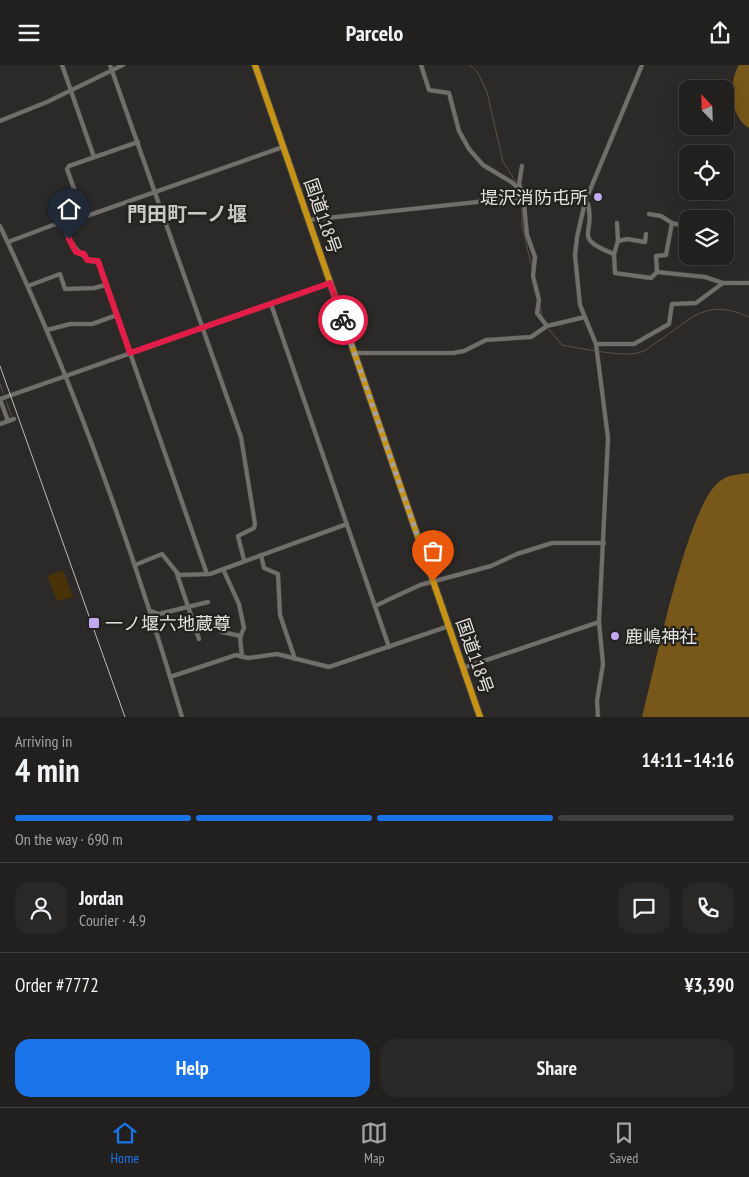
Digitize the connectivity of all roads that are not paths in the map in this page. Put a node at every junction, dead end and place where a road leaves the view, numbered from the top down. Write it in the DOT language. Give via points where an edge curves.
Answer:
graph roads {
  1 [pos="62,65"];
  2 [pos="110,65"];
  3 [pos="122,65"];
  4 [pos="255,65"];
  5 [pos="421,65"];
  6 [pos="642,65"];
  7 [pos="112,70"];
  8 [pos="70,90"];
  9 [pos="0,121"];
  10 [pos="138,142"];
  11 [pos="283,147"];
  12 [pos="94,157"];
  13 [pos="522,166"];
  14 [pos="155,192"];
  15 [pos="523,195"];
  16 [pos="585,202"];
  17 [pos="649,214"];
  18 [pos="84,217"];
  19 [pos="308,219"];
  20 [pos="63,223"];
  21 [pos="617,223"];
  22 [pos="672,223"];
  23 [pos="0,225"];
  24 [pos="679,225"];
  25 [pos="646,234"];
  26 [pos="618,241"];
  27 [pos="8,242"];
  28 [pos="614,254"];
  29 [pos="657,273"];
  30 [pos="330,283"];
  31 [pos="723,283"];
  32 [pos="749,283"];
  33 [pos="106,285"];
  34 [pos="28,286"];
  35 [pos="271,303"];
  36 [pos="117,315"];
  37 [pos="585,317"];
  38 [pos="547,326"];
  39 [pos="203,327"];
  40 [pos="47,329"];
  41 [pos="596,344"];
  42 [pos="130,353"];
  43 [pos="355,353"];
  44 [pos="66,375"];
  45 [pos="0,399"];
  46 [pos="14,419"];
  47 [pos="8,421"];
  48 [pos="0,424"];
  49 [pos="347,523"];
  50 [pos="604,543"];
  51 [pos="261,555"];
  52 [pos="244,560"];
  53 [pos="135,565"];
  54 [pos="223,569"];
  55 [pos="178,574"];
  56 [pos="207,575"];
  57 [pos="433,581"];
  58 [pos="208,602"];
  59 [pos="375,605"];
  60 [pos="188,607"];
  61 [pos="151,611"];
  62 [pos="598,622"];
  63 [pos="449,626"];
  64 [pos="196,630"];
  65 [pos="241,636"];
  66 [pos="199,639"];
  67 [pos="389,647"];
  68 [pos="242,657"];
  69 [pos="295,659"];
  70 [pos="463,668"];
  71 [pos="170,677"];
  72 [pos="182,717"];
  73 [pos="480,717"];
  74 [pos="598,717"];
  1 -- 8 [label="street"];
  2 -- 7 [label="street"];
  3 -- 7 [label="street"];
  4 -- 11 [label="highway, 国道118号"];
  5 -- 15 [label="street" via="429,90 445,91 452,96 459,131 476,158 513,183"];
  6 -- 16 [label="street"];
  7 -- 8 [label="street"];
  7 -- 10 [label="street"];
  8 -- 9 [label="street"];
  8 -- 12 [label="street"];
  10 -- 12 [label="street"];
  10 -- 14 [label="street"];
  11 -- 14 [label="street"];
  11 -- 19 [label="highway, 国道118号"];
  12 -- 18 [label="street" via="67,169"];
  13 -- 15 [label="street" via="519,184"];
  14 -- 18 [label="street"];
  14 -- 39 [label="street"];
  15 -- 16 [label="street"];
  15 -- 19 [label="street"];
  15 -- 38 [label="street" via="527,235 535,257 533,276 539,300 538,313"];
  16 -- 28 [label="street" via="590,209 589,239 596,247"];
  16 -- 37 [label="street" via="575,262 580,305"];
  17 -- 22 [label="street" via="661,216"];
  18 -- 20 [label="street"];
  19 -- 30 [label="highway, 国道118号"];
  20 -- 27 [label="street"];
  20 -- 33 [label="street" via="76,252 84,254 90,261 98,261"];
  21 -- 26 [label="street"];
  22 -- 24 [label="street"];
  22 -- 29 [label="street" via="666,255 656,256"];
  23 -- 27 [label="street"];
  25 -- 26 [label="street" via="645,242"];
  26 -- 28 [label="street"];
  27 -- 34 [label="street"];
  28 -- 29 [label="street" via="615,273 651,278"];
  29 -- 31 [label="street" via="705,277"];
  30 -- 35 [label="street"];
  30 -- 43 [label="highway, 国道118号"];
  31 -- 32 [label="street"];
  31 -- 41 [label="street" via="696,303 672,304 671,318 666,327 634,344"];
  33 -- 34 [label="street" via="65,289 60,274"];
  33 -- 36 [label="street"];
  34 -- 40 [label="street"];
  35 -- 39 [label="street"];
  35 -- 49 [label="street"];
  36 -- 40 [label="street" via="92,324"];
  36 -- 42 [label="street"];
  37 -- 38 [label="street"];
  37 -- 41 [label="street"];
  38 -- 43 [label="street" via="531,337 486,340 453,353"];
  39 -- 42 [label="street"];
  39 -- 52 [label="street" via="241,437 246,463 255,524 254,528 238,536"];
  40 -- 44 [label="street"];
  41 -- 50 [label="street" via="608,438"];
  42 -- 44 [label="street"];
  42 -- 56 [label="street"];
  43 -- 57 [label="highway, 国道118号"];
  44 -- 45 [label="street"];
  44 -- 53 [label="street"];
  45 -- 47 [label="street"];
  46 -- 47 [label="street"];
  47 -- 48 [label="street"];
  49 -- 51 [label="street"];
  49 -- 59 [label="street"];
  50 -- 57 [label="street" via="552,543 491,566"];
  50 -- 62 [label="street"];
  51 -- 52 [label="street"];
  51 -- 69 [label="street" via="264,568 278,574 280,615"];
  52 -- 54 [label="street"];
  53 -- 55 [label="street" via="162,555"];
  53 -- 61 [label="street"];
  54 -- 56 [label="street"];
  54 -- 65 [label="street" via="239,604 244,628"];
  55 -- 56 [label="street"];
  55 -- 60 [label="street"];
  57 -- 59 [label="street"];
  57 -- 63 [label="highway, 国道118号"];
  58 -- 60 [label="street"];
  59 -- 67 [label="street"];
  60 -- 61 [label="street" via="159,614"];
  60 -- 64 [label="street"];
  61 -- 71 [label="street"];
  62 -- 70 [label="street"];
  62 -- 74 [label="street" via="603,663"];
  63 -- 67 [label="street"];
  63 -- 70 [label="highway, 国道118号"];
  64 -- 65 [label="street" via="215,625 222,632"];
  64 -- 66 [label="street"];
  65 -- 68 [label="street"];
  67 -- 69 [label="street" via="329,667"];
  68 -- 69 [label="street" via="271,654"];
  68 -- 71 [label="street" via="231,656"];
  70 -- 73 [label="highway, 国道118号"];
  71 -- 72 [label="street"];
}
